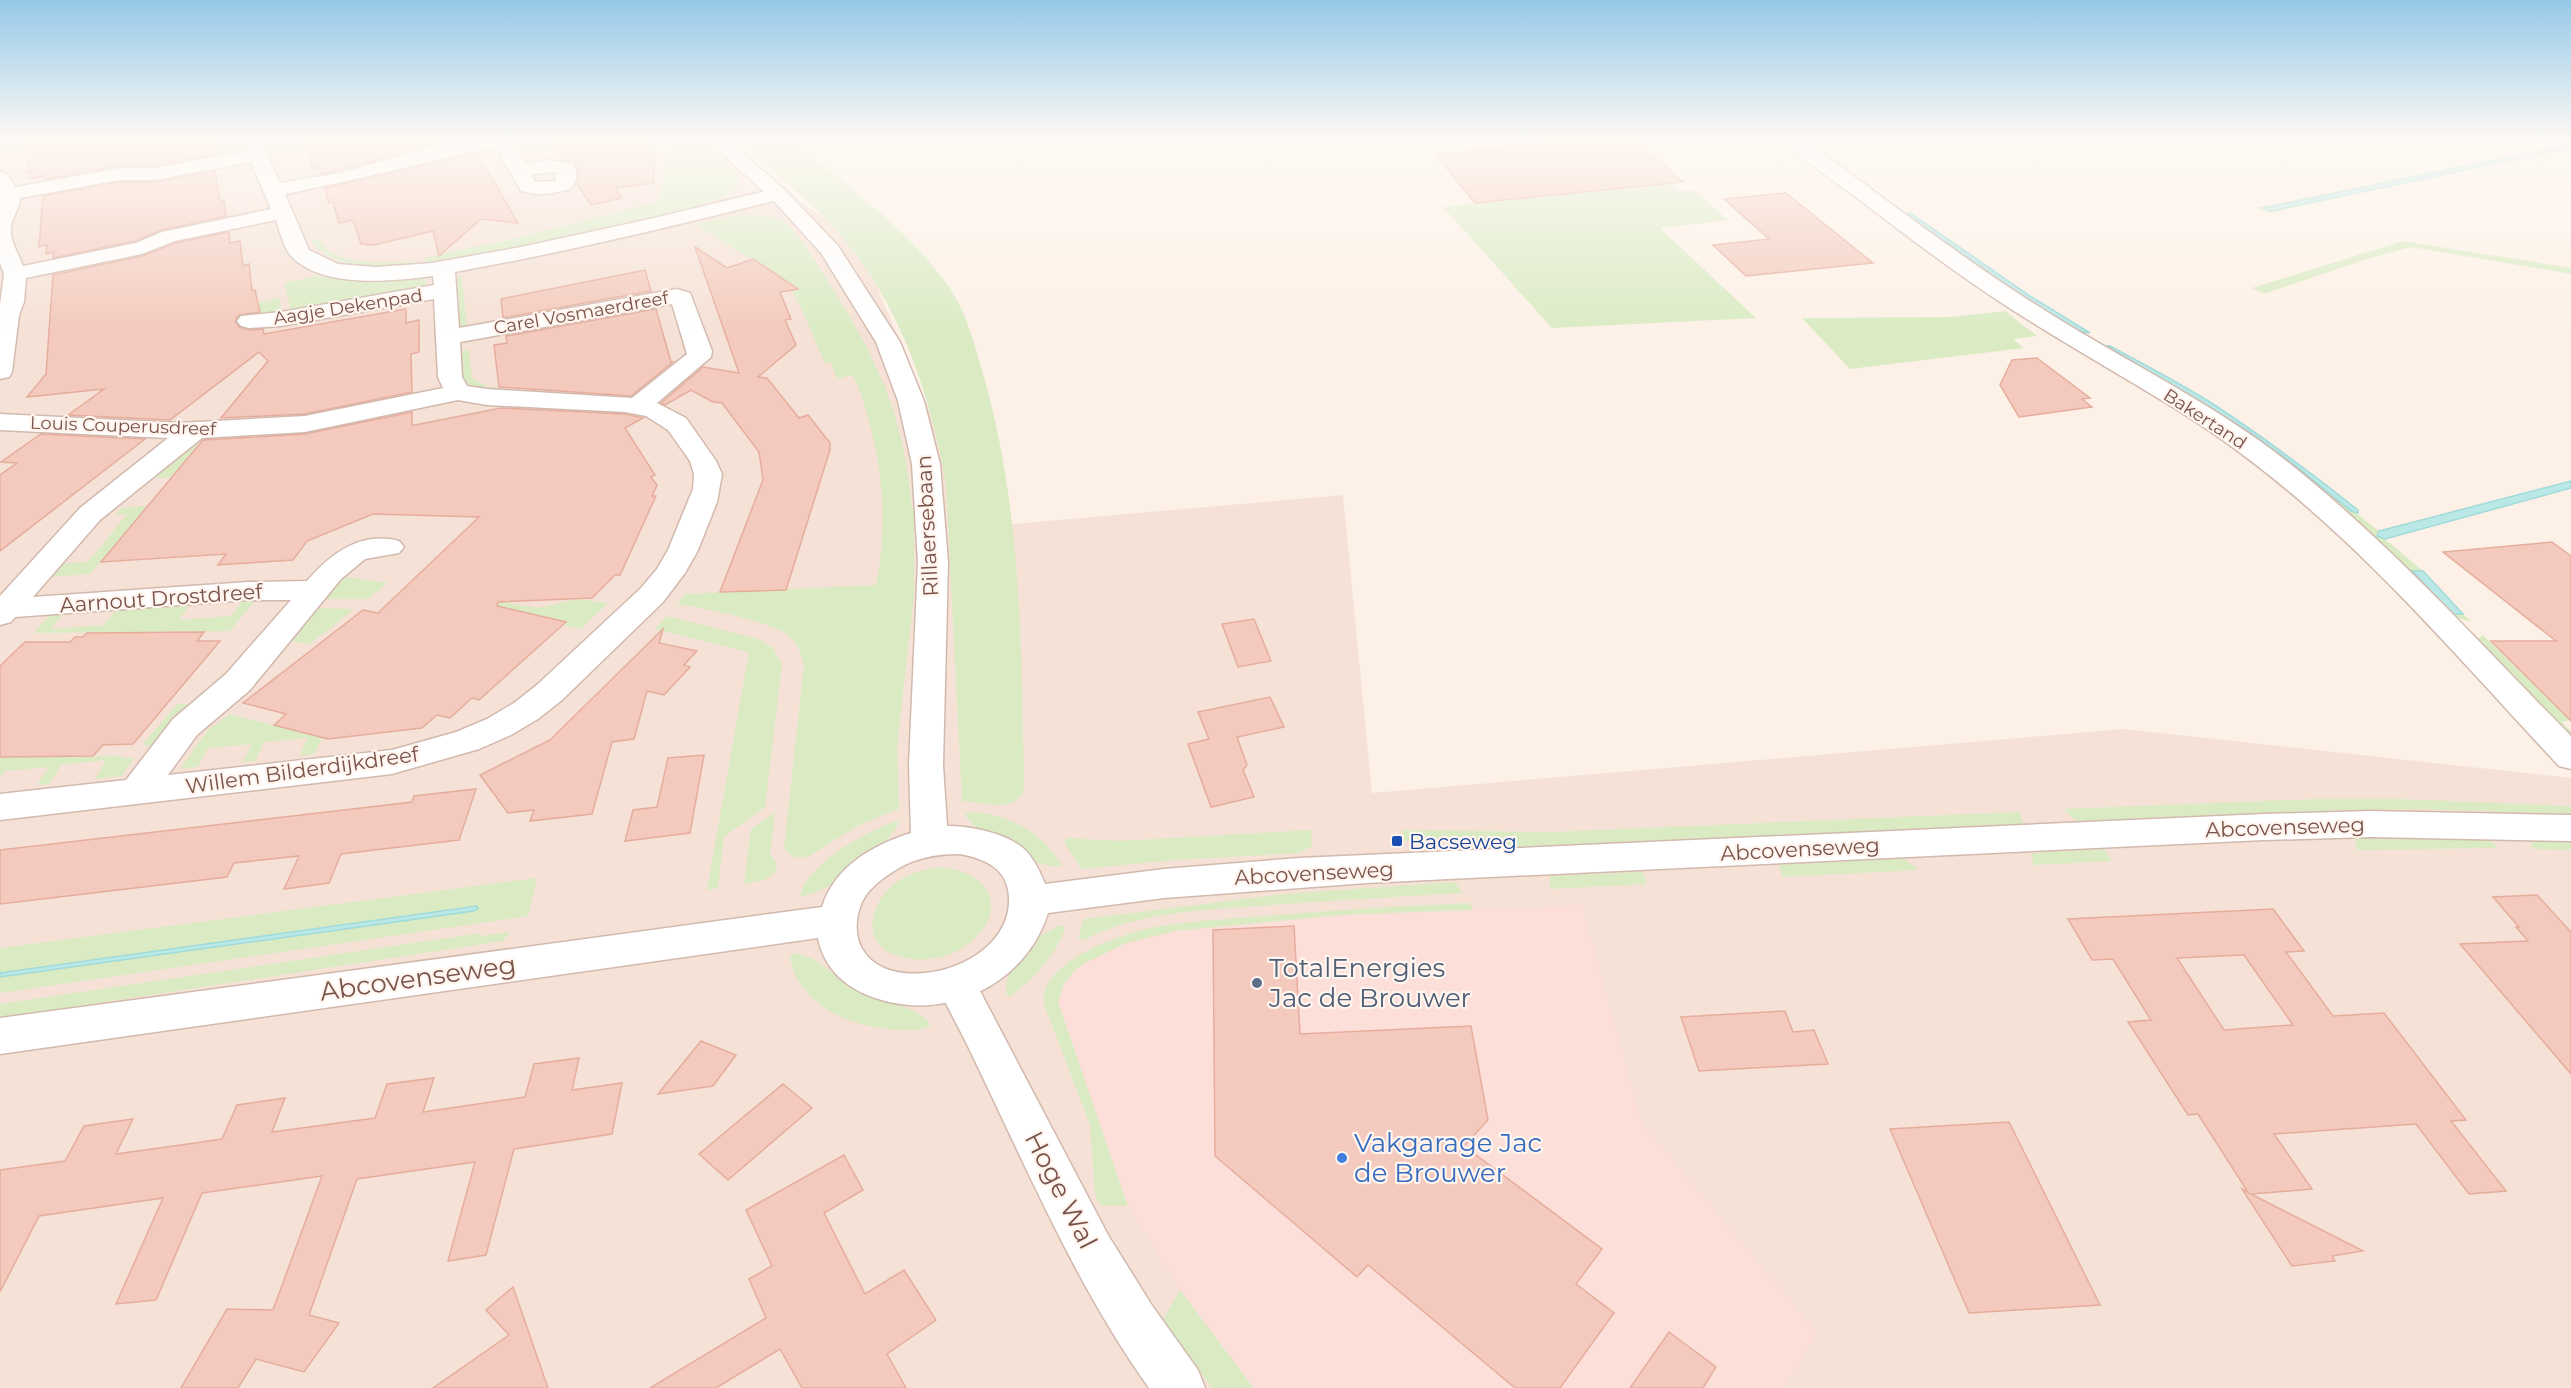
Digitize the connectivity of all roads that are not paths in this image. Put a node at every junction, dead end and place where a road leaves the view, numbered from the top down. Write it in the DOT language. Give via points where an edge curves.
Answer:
graph roads {
  1 [pos="7,204"];
  2 [pos="278,204"];
  3 [pos="739,204"];
  4 [pos="787,204"];
  5 [pos="1880,204"];
  6 [pos="282,213"];
  7 [pos="2,247"];
  8 [pos="15,274"];
  9 [pos="445,279"];
  10 [pos="249,321"];
  11 [pos="448,337"];
  12 [pos="0,372"];
  13 [pos="458,392"];
  14 [pos="638,406"];
  15 [pos="0,422"];
  16 [pos="194,431"];
  17 [pos="389,547"];
  18 [pos="315,590"];
  19 [pos="3,611"];
  20 [pos="2571,757"];
  21 [pos="136,792"];
  22 [pos="0,807"];
  23 [pos="2571,828"];
  24 [pos="930,841"];
  25 [pos="1030,901"];
  26 [pos="836,920"];
  27 [pos="956,984"];
  28 [pos="0,1036"];
  29 [pos="1180,1388"];
  1 -- 7 [label="street" via="0,235"];
  2 -- 6 [label="street"];
  3 -- 9 [label="street"];
  4 -- 24 [label="street, Rillaersebaan" via="830,251 888,342 920,430 933,562 927,765"];
  5 -- 20 [label="street, Bakertand" via="2010,299 2210,421 2331,511"];
  6 -- 8 [label="street"];
  6 -- 9 [label="street" via="300,253 309,261 328,268"];
  7 -- 8 [label="street"];
  8 -- 12 [label="street"];
  9 -- 10 [label="street, Aagje Dekenpad" via="281,320"];
  9 -- 11 [label="street"];
  11 -- 13 [label="street" via="450,377"];
  11 -- 14 [label="street, Carel Vosmaerdreef" via="677,296 682,298 699,357"];
  13 -- 14 [label="street, Willem Bilderdijkdreef"];
  13 -- 16 [label="street, Louis Couperusdreef" via="315,423"];
  14 -- 21 [label="street, Willem Bilderdijkdreef" via="670,417 693,446 708,474 703,502 683,550 652,595 526,711 468,741 392,762"];
  15 -- 16 [label="street, Louis Couperusdreef"];
  16 -- 19 [label="street, Aarnout Drostdreef" via="90,514"];
  17 -- 18 [label="street" via="356,552"];
  18 -- 19 [label="street, Aarnout Drostdreef" via="237,592"];
  18 -- 21 [label="street" via="238,682 185,727"];
  21 -- 22 [label="street, Willem Bilderdijkdreef"];
  23 -- 25 [label="street, Abcovenseweg" via="2370,824 2022,838 1296,873 1148,885"];
  24 -- 25 [label="street" via="960,840 988,846 1011,859 1025,878"];
  24 -- 26 [label="street" via="897,851 867,869 846,893"];
  25 -- 27 [label="street" via="1025,926 1010,950 986,970"];
  26 -- 27 [label="street" via="839,947 855,970 883,986 918,991"];
  26 -- 28 [label="street, Abcovenseweg"];
  27 -- 29 [label="street, Hoge Wal" via="1089,1245 1121,1302"];
}
